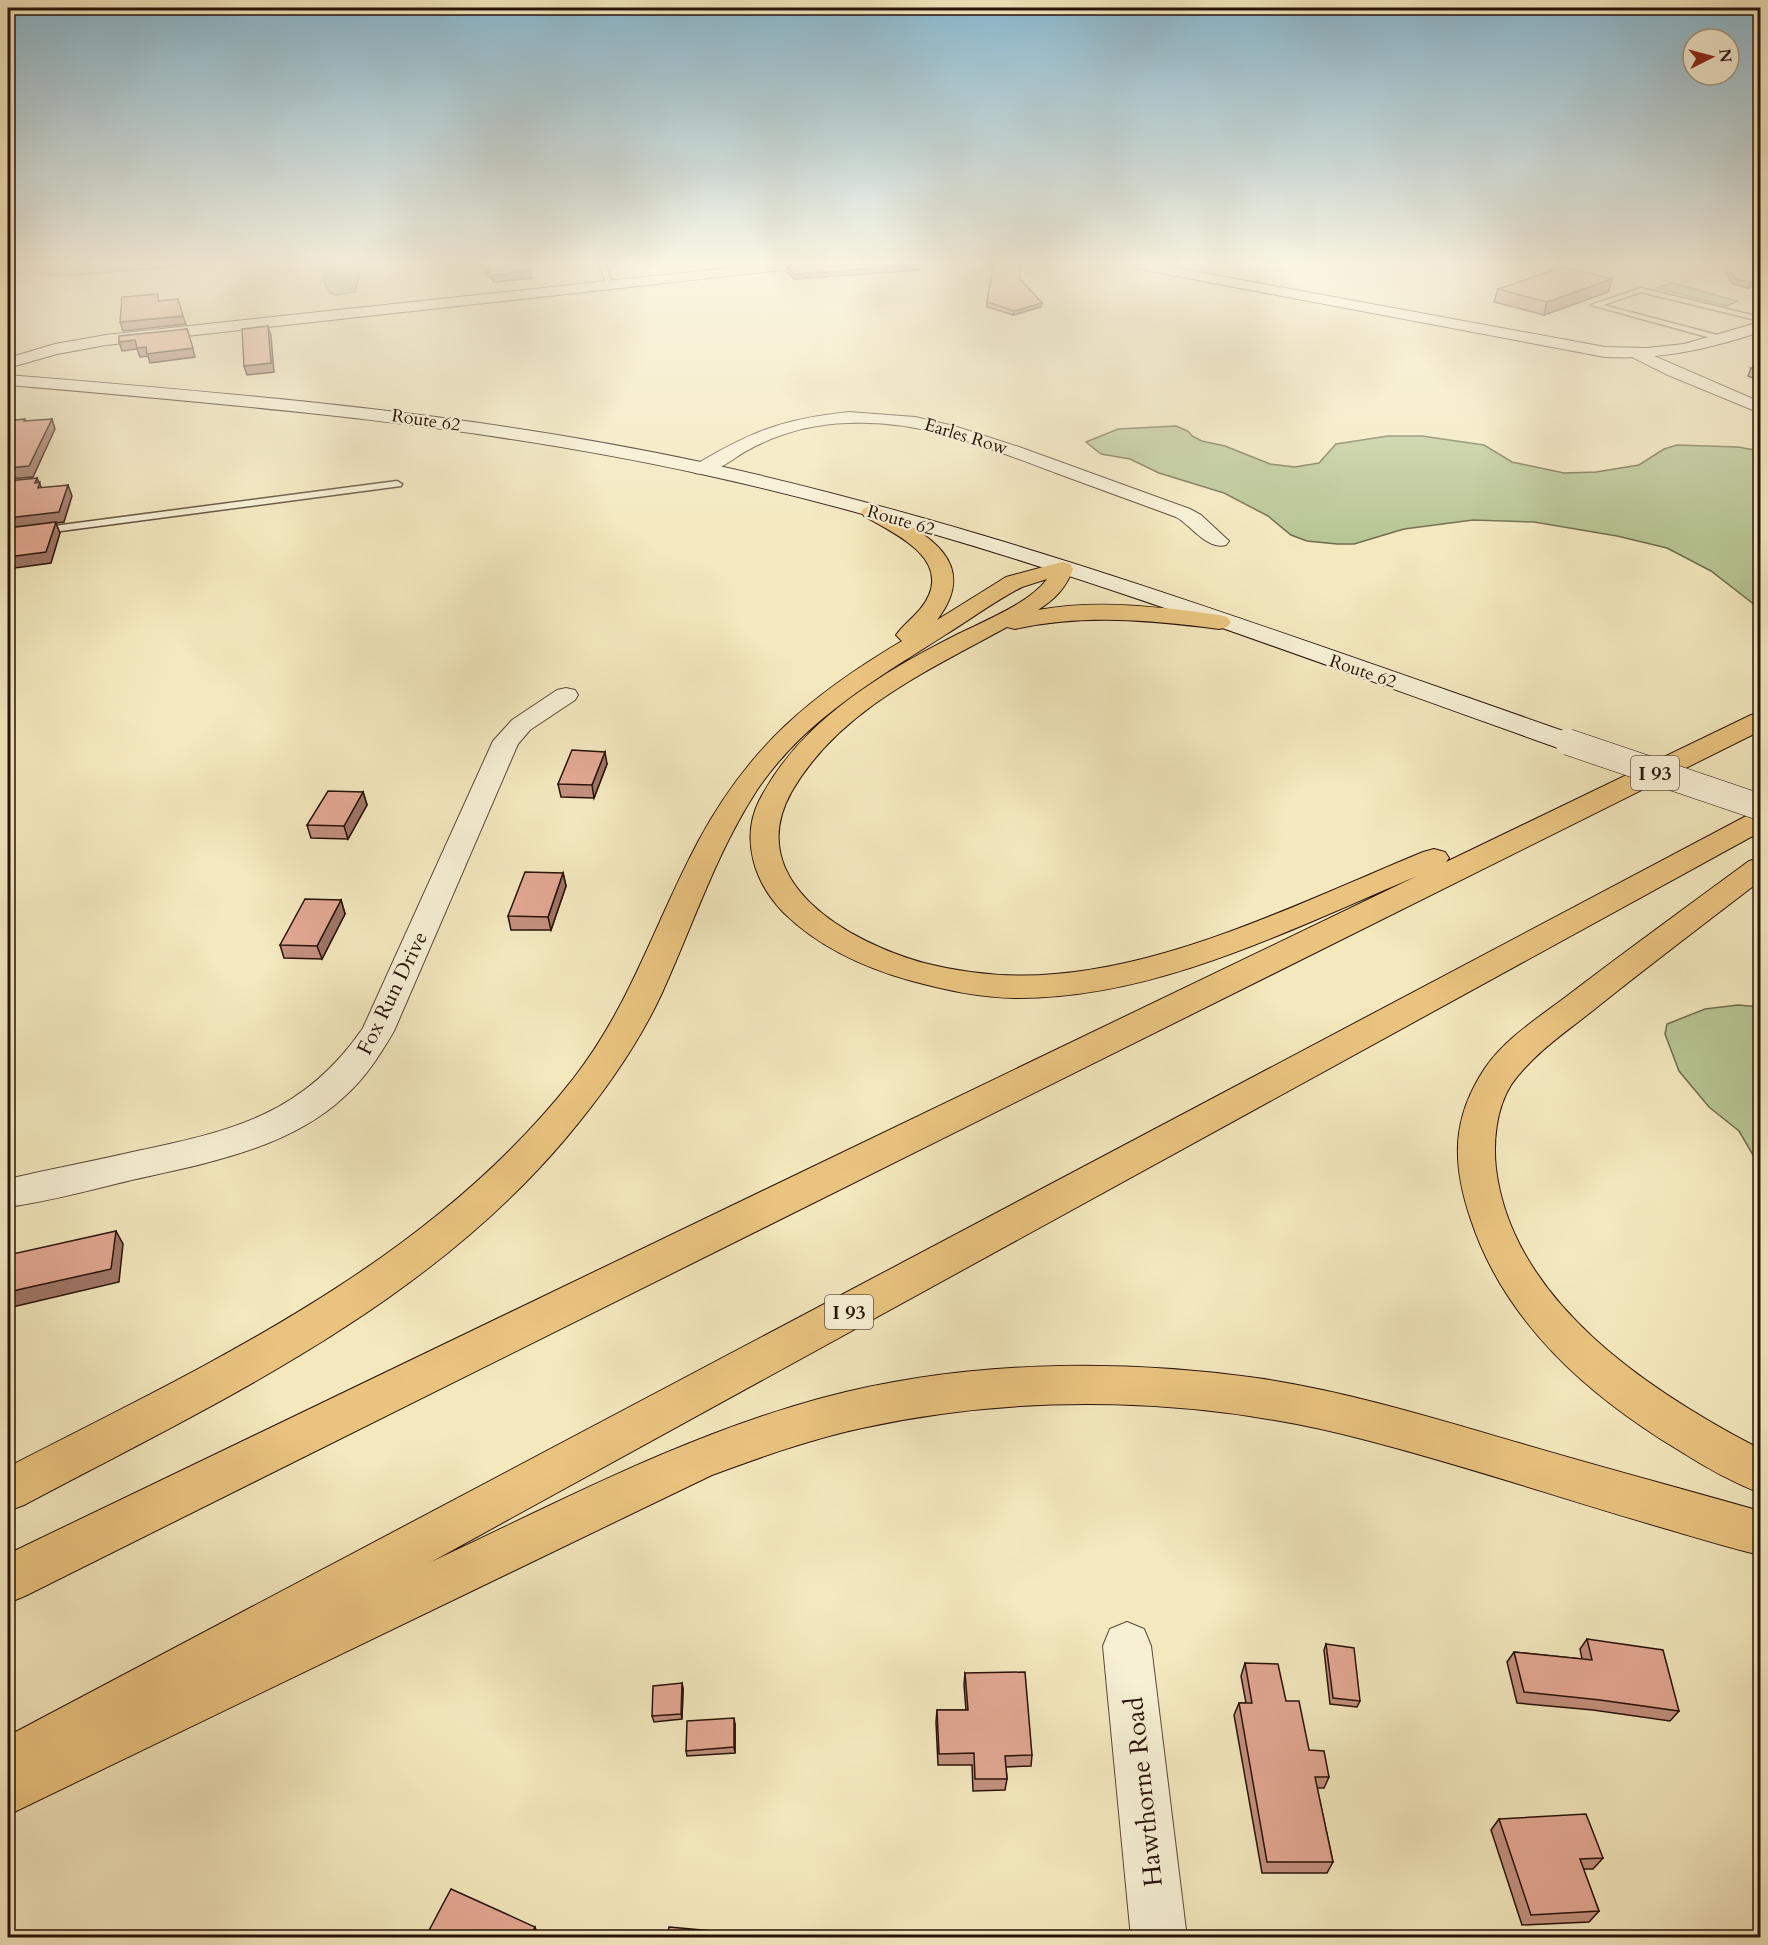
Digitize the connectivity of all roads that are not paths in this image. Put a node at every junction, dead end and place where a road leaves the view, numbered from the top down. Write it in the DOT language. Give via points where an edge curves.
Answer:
graph roads {
  1 [pos="32,356"];
  2 [pos="1642,356"];
  3 [pos="8,363"];
  4 [pos="8,380"];
  5 [pos="1761,408"];
  6 [pos="702,469"];
  7 [pos="397,484"];
  8 [pos="871,512"];
  9 [pos="8,535"];
  10 [pos="1219,541"];
  11 [pos="1062,569"];
  12 [pos="1220,621"];
  13 [pos="988,629"];
  14 [pos="861,675"];
  15 [pos="566,695"];
  16 [pos="1761,721"];
  17 [pos="1715,743"];
  18 [pos="1761,807"];
  19 [pos="1761,820"];
  20 [pos="1761,867"];
  21 [pos="8,1193"];
  22 [pos="1761,1472"];
  23 [pos="8,1490"];
  24 [pos="1761,1533"];
  25 [pos="8,1579"];
  26 [pos="1127,1646"];
  27 [pos="8,1765"];
  28 [pos="8,1788"];
  29 [pos="1159,1938"];
  1 -- 3 [label="street"];
  2 -- 5 [label="street"];
  4 -- 6 [label="street, Route 62" via="381,414 550,439"];
  6 -- 8 [label="street, Route 62"];
  6 -- 10 [label="street, Earles Row" via="755,439 795,425 844,419 913,421 968,435 1183,513"];
  7 -- 9 [label="lane"];
  8 -- 11 [label="street, Route 62"];
  8 -- 14 [label="highway" via="928,547 940,564 943,579 939,600 929,615"];
  11 -- 12 [label="street, Route 62"];
  11 -- 13 [label="highway" via="1044,596"];
  11 -- 14 [label="highway" via="1016,581"];
  12 -- 13 [label="highway" via="1090,611 1042,615"];
  12 -- 18 [label="street, Route 62, bridge"];
  13 -- 17 [label="highway" via="901,674 833,727 785,780 763,829 767,860 778,885 822,928 875,957 929,975 964,981 1018,987 1061,985 1121,975 1193,955"];
  14 -- 23 [label="highway" via="779,744 748,783 709,851 643,997 619,1040 573,1106 492,1193 355,1298 286,1341"];
  15 -- 21 [label="street, Fox Run Drive" via="521,725 506,741 378,1031 364,1056 341,1081 295,1115 238,1141"];
  16 -- 17 [label="highway, I 93"];
  17 -- 25 [label="highway, I 93"];
  19 -- 27 [label="highway, I 93"];
  20 -- 22 [label="highway" via="1605,983 1511,1061 1490,1091 1475,1144 1480,1187 1493,1232 1518,1277 1552,1322 1625,1390 1695,1437"];
  24 -- 28 [label="highway" via="1413,1433 1312,1407 1255,1398 1130,1386 1064,1386 964,1393 866,1407 697,1460"];
  26 -- 29 [label="street, Hawthorne Road"];
}
